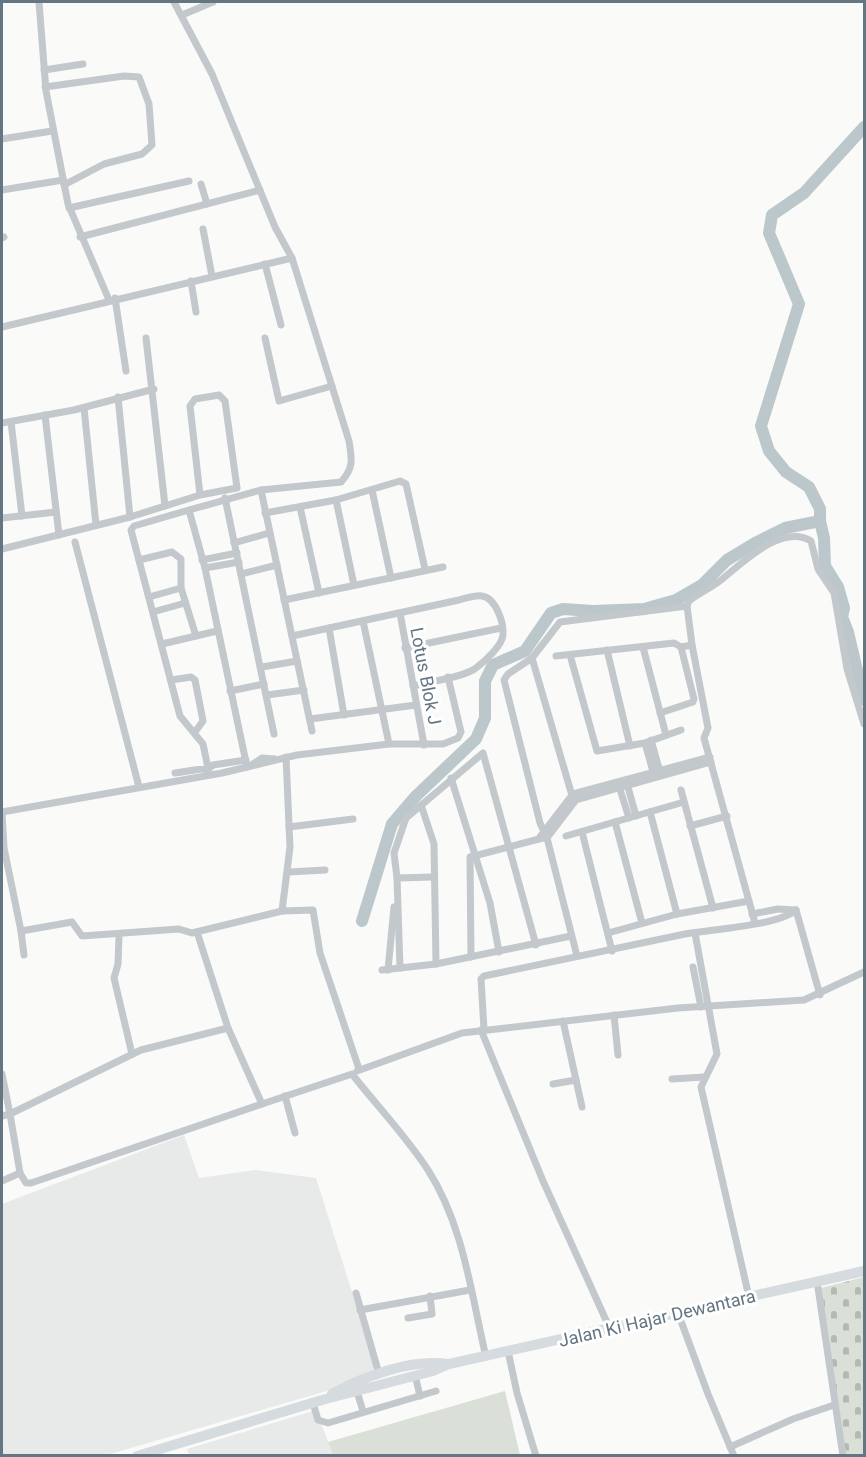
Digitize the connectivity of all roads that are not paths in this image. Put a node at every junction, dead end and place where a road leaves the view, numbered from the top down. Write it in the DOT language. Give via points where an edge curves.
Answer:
graph roads {
  1 [pos="39,2"];
  2 [pos="174,2"];
  3 [pos="213,2"];
  4 [pos="182,15"];
  5 [pos="83,64"];
  6 [pos="44,70"];
  7 [pos="45,87"];
  8 [pos="52,131"];
  9 [pos="2,139"];
  10 [pos="189,181"];
  11 [pos="63,183"];
  12 [pos="201,184"];
  13 [pos="2,190"];
  14 [pos="260,190"];
  15 [pos="207,204"];
  16 [pos="69,208"];
  17 [pos="203,229"];
  18 [pos="80,237"];
  19 [pos="292,258"];
  20 [pos="266,264"];
  21 [pos="212,276"];
  22 [pos="190,281"];
  23 [pos="112,299"];
  24 [pos="196,312"];
  25 [pos="281,325"];
  26 [pos="2,327"];
  27 [pos="146,338"];
  28 [pos="265,338"];
  29 [pos="126,371"];
  30 [pos="332,386"];
  31 [pos="153,389"];
  32 [pos="118,397"];
  33 [pos="84,408"];
  34 [pos="45,415"];
  35 [pos="10,422"];
  36 [pos="2,423"];
  37 [pos="261,490"];
  38 [pos="372,490"];
  39 [pos="200,495"];
  40 [pos="225,498"];
  41 [pos="336,500"];
  42 [pos="165,506"];
  43 [pos="300,507"];
  44 [pos="189,510"];
  45 [pos="56,512"];
  46 [pos="265,513"];
  47 [pos="22,516"];
  48 [pos="130,517"];
  49 [pos="2,518"];
  50 [pos="96,525"];
  51 [pos="269,533"];
  52 [pos="59,535"];
  53 [pos="75,542"];
  54 [pos="234,543"];
  55 [pos="2,549"];
  56 [pos="237,553"];
  57 [pos="140,560"];
  58 [pos="239,562"];
  59 [pos="203,564"];
  60 [pos="277,565"];
  61 [pos="443,567"];
  62 [pos="425,569"];
  63 [pos="241,574"];
  64 [pos="391,578"];
  65 [pos="354,585"];
  66 [pos="181,588"];
  67 [pos="319,593"];
  68 [pos="149,597"];
  69 [pos="284,600"];
  70 [pos="185,603"];
  71 [pos="687,606"];
  72 [pos="153,612"];
  73 [pos="400,613"];
  74 [pos="363,621"];
  75 [pos="328,628"];
  76 [pos="501,628"];
  77 [pos="217,631"];
  78 [pos="196,636"];
  79 [pos="292,636"];
  80 [pos="162,644"];
  81 [pos="692,645"];
  82 [pos="681,647"];
  83 [pos="405,648"];
  84 [pos="644,648"];
  85 [pos="607,651"];
  86 [pos="570,655"];
  87 [pos="556,656"];
  88 [pos="532,658"];
  89 [pos="297,661"];
  90 [pos="262,667"];
  91 [pos="448,677"];
  92 [pos="171,680"];
  93 [pos="264,684"];
  94 [pos="413,686"];
  95 [pos="304,690"];
  96 [pos="230,691"];
  97 [pos="267,695"];
  98 [pos="416,705"];
  99 [pos="382,710"];
  100 [pos="660,713"];
  101 [pos="344,715"];
  102 [pos="310,719"];
  103 [pos="864,724"];
  104 [pos="681,730"];
  105 [pos="312,731"];
  106 [pos="195,732"];
  107 [pos="274,734"];
  108 [pos="666,735"];
  109 [pos="648,742"];
  110 [pos="389,744"];
  111 [pos="424,745"];
  112 [pos="630,746"];
  113 [pos="286,757"];
  114 [pos="710,760"];
  115 [pos="247,765"];
  116 [pos="208,768"];
  117 [pos="175,773"];
  118 [pos="657,774"];
  119 [pos="204,776"];
  120 [pos="451,778"];
  121 [pos="623,782"];
  122 [pos="139,787"];
  123 [pos="681,790"];
  124 [pos="573,798"];
  125 [pos="684,802"];
  126 [pos="421,805"];
  127 [pos="650,812"];
  128 [pos="2,813"];
  129 [pos="727,816"];
  130 [pos="632,817"];
  131 [pos="353,819"];
  132 [pos="615,822"];
  133 [pos="690,826"];
  134 [pos="289,827"];
  135 [pos="582,832"];
  136 [pos="544,836"];
  137 [pos="566,836"];
  138 [pos="510,845"];
  139 [pos="474,853"];
  140 [pos="325,870"];
  141 [pos="289,876"];
  142 [pos="433,877"];
  143 [pos="397,878"];
  144 [pos="398,900"];
  145 [pos="748,901"];
  146 [pos="713,908"];
  147 [pos="796,910"];
  148 [pos="282,911"];
  149 [pos="752,914"];
  150 [pos="677,915"];
  151 [pos="642,923"];
  152 [pos="754,923"];
  153 [pos="21,930"];
  154 [pos="192,933"];
  155 [pos="608,933"];
  156 [pos="695,933"];
  157 [pos="119,936"];
  158 [pos="571,936"];
  159 [pos="536,945"];
  160 [pos="612,951"];
  161 [pos="499,952"];
  162 [pos="24,955"];
  163 [pos="577,956"];
  164 [pos="471,957"];
  165 [pos="436,964"];
  166 [pos="693,967"];
  167 [pos="400,968"];
  168 [pos="864,972"];
  169 [pos="820,995"];
  170 [pos="704,1007"];
  171 [pos="614,1015"];
  172 [pos="563,1021"];
  173 [pos="228,1028"];
  174 [pos="482,1030"];
  175 [pos="132,1054"];
  176 [pos="618,1055"];
  177 [pos="359,1070"];
  178 [pos="2,1074"];
  179 [pos="352,1074"];
  180 [pos="704,1077"];
  181 [pos="672,1079"];
  182 [pos="576,1080"];
  183 [pos="553,1084"];
  184 [pos="285,1096"];
  185 [pos="262,1104"];
  186 [pos="582,1107"];
  187 [pos="10,1114"];
  188 [pos="2,1116"];
  189 [pos="296,1133"];
  190 [pos="20,1173"];
  191 [pos="2,1181"];
  192 [pos="864,1271"];
  193 [pos="817,1281"];
  194 [pos="470,1290"];
  195 [pos="356,1293"];
  196 [pos="430,1296"];
  197 [pos="749,1298"];
  198 [pos="366,1309"];
  199 [pos="678,1313"];
  200 [pos="408,1318"];
  201 [pos="610,1329"];
  202 [pos="508,1351"];
  203 [pos="486,1357"];
  204 [pos="448,1364"];
  205 [pos="398,1374"];
  206 [pos="384,1376"];
  207 [pos="416,1378"];
  208 [pos="436,1392"];
  209 [pos="420,1393"];
  210 [pos="358,1395"];
  211 [pos="316,1404"];
  212 [pos="834,1405"];
  213 [pos="362,1409"];
  214 [pos="730,1447"];
  215 [pos="137,1455"];
  216 [pos="536,1455"];
  217 [pos="734,1455"];
  218 [pos="843,1455"];
  1 -- 6 [label="street"];
  2 -- 4 [label="street"];
  3 -- 4 [label="street"];
  4 -- 14 [label="street" via="234,124"];
  5 -- 6 [label="street"];
  6 -- 7 [label="street"];
  7 -- 8 [label="street"];
  7 -- 11 [label="street" via="139,77 149,104 152,145 142,154 104,164"];
  8 -- 9 [label="street"];
  8 -- 11 [label="street"];
  10 -- 16 [label="street"];
  11 -- 13 [label="street"];
  11 -- 16 [label="street"];
  12 -- 15 [label="street"];
  14 -- 15 [label="street"];
  14 -- 19 [label="street"];
  15 -- 18 [label="street"];
  16 -- 18 [label="street"];
  17 -- 21 [label="street"];
  18 -- 23 [label="street"];
  19 -- 20 [label="street"];
  19 -- 30 [label="street"];
  20 -- 21 [label="street"];
  20 -- 25 [label="street"];
  21 -- 22 [label="street"];
  22 -- 23 [label="street"];
  22 -- 24 [label="street"];
  23 -- 26 [label="street"];
  23 -- 29 [label="street"];
  27 -- 31 [label="street"];
  28 -- 30 [label="street" via="279,401"];
  30 -- 37 [label="street" via="349,441 353,462 350,473 340,482"];
  31 -- 32 [label="street"];
  31 -- 42 [label="street"];
  32 -- 33 [label="street"];
  32 -- 48 [label="street"];
  33 -- 34 [label="street"];
  33 -- 50 [label="street"];
  34 -- 35 [label="street"];
  34 -- 45 [label="street"];
  35 -- 36 [label="street"];
  35 -- 47 [label="street"];
  37 -- 40 [label="street"];
  37 -- 46 [label="street"];
  38 -- 41 [label="street"];
  38 -- 62 [label="street" via="400,481 406,484"];
  38 -- 64 [label="street"];
  39 -- 39 [label="street" via="192,402 219,395 232,436 237,488"];
  39 -- 42 [label="street"];
  40 -- 44 [label="street"];
  40 -- 54 [label="street"];
  41 -- 43 [label="street"];
  41 -- 65 [label="street"];
  42 -- 48 [label="street"];
  43 -- 46 [label="street"];
  43 -- 67 [label="street"];
  44 -- 57 [label="street" via="134,526 131,530"];
  44 -- 59 [label="street"];
  45 -- 47 [label="street"];
  45 -- 52 [label="street"];
  46 -- 51 [label="street"];
  47 -- 49 [label="street"];
  48 -- 50 [label="street"];
  50 -- 52 [label="street"];
  51 -- 54 [label="street"];
  51 -- 60 [label="street"];
  52 -- 55 [label="street"];
  53 -- 122 [label="street"];
  54 -- 56 [label="street"];
  56 -- 58 [label="street"];
  56 -- 59 [label="street"];
  57 -- 66 [label="street" via="172,552 178,555 183,567"];
  57 -- 68 [label="street"];
  58 -- 59 [label="street"];
  58 -- 63 [label="street"];
  59 -- 77 [label="street"];
  60 -- 63 [label="street"];
  60 -- 69 [label="street"];
  61 -- 62 [label="street"];
  62 -- 64 [label="street"];
  63 -- 90 [label="street"];
  64 -- 65 [label="street"];
  65 -- 67 [label="street"];
  66 -- 68 [label="street"];
  66 -- 70 [label="street"];
  67 -- 69 [label="street"];
  68 -- 72 [label="street"];
  69 -- 79 [label="street"];
  70 -- 72 [label="street"];
  70 -- 78 [label="street"];
  71 -- 81 [label="street"];
  71 -- 88 [label="street" via="560,622"];
  71 -- 103 [label="street" via="696,595 759,549 785,539 811,541 818,569 834,593 846,669"];
  72 -- 80 [label="street"];
  73 -- 74 [label="street"];
  73 -- 76 [label="street" via="482,596 496,606"];
  73 -- 83 [label="street, Lotus Blok J"];
  74 -- 75 [label="street"];
  74 -- 99 [label="street"];
  75 -- 79 [label="street"];
  75 -- 101 [label="street"];
  76 -- 83 [label="street"];
  76 -- 91 [label="street" via="499,644 475,670"];
  77 -- 78 [label="street"];
  77 -- 96 [label="street"];
  78 -- 80 [label="street"];
  79 -- 89 [label="street"];
  80 -- 92 [label="street"];
  81 -- 82 [label="street"];
  81 -- 114 [label="street" via="702,689 708,728 704,738"];
  82 -- 84 [label="street" via="674,643"];
  82 -- 100 [label="street" via="694,699"];
  83 -- 94 [label="street, Lotus Blok J"];
  84 -- 85 [label="street"];
  84 -- 100 [label="street"];
  85 -- 86 [label="street"];
  85 -- 112 [label="street"];
  86 -- 87 [label="street"];
  86 -- 112 [label="street" via="597,751"];
  88 -- 124 [label="street"];
  88 -- 136 [label="street" via="508,674 504,686"];
  89 -- 90 [label="street"];
  89 -- 95 [label="street"];
  90 -- 93 [label="street"];
  91 -- 94 [label="street"];
  91 -- 111 [label="street" via="461,732 458,738 443,744"];
  92 -- 106 [label="street" via="180,716"];
  92 -- 106 [label="street" via="195,680 203,721"];
  93 -- 96 [label="street"];
  93 -- 97 [label="street"];
  94 -- 98 [label="street, Lotus Blok J"];
  95 -- 97 [label="street"];
  95 -- 102 [label="street"];
  96 -- 115 [label="street"];
  97 -- 107 [label="street"];
  98 -- 99 [label="street"];
  98 -- 111 [label="street, Lotus Blok J"];
  99 -- 101 [label="street"];
  99 -- 110 [label="street"];
  100 -- 108 [label="street"];
  101 -- 102 [label="street"];
  102 -- 105 [label="street"];
  104 -- 108 [label="street"];
  106 -- 116 [label="street" via="203,744"];
  108 -- 109 [label="street"];
  109 -- 112 [label="street"];
  109 -- 118 [label="street"];
  110 -- 111 [label="street"];
  110 -- 113 [label="street"];
  113 -- 115 [label="street" via="262,758"];
  113 -- 134 [label="street"];
  114 -- 118 [label="street"];
  114 -- 129 [label="street"];
  115 -- 116 [label="street"];
  115 -- 119 [label="street"];
  116 -- 117 [label="street"];
  116 -- 119 [label="street"];
  118 -- 121 [label="street"];
  119 -- 122 [label="street"];
  120 -- 126 [label="street"];
  120 -- 138 [label="street" via="483,753"];
  120 -- 139 [label="street"];
  121 -- 124 [label="street"];
  121 -- 130 [label="street"];
  122 -- 128 [label="street"];
  123 -- 125 [label="street"];
  124 -- 136 [label="street"];
  125 -- 127 [label="street"];
  125 -- 133 [label="street"];
  126 -- 142 [label="street" via="434,844"];
  126 -- 143 [label="street" via="406,818 399,833 394,853"];
  127 -- 130 [label="street"];
  127 -- 150 [label="street"];
  128 -- 153 [label="street" via="4,848"];
  129 -- 133 [label="street"];
  129 -- 145 [label="street"];
  130 -- 132 [label="street"];
  131 -- 134 [label="street"];
  132 -- 135 [label="street"];
  132 -- 151 [label="street"];
  133 -- 146 [label="street"];
  134 -- 141 [label="street"];
  135 -- 137 [label="street"];
  135 -- 155 [label="street"];
  136 -- 138 [label="street"];
  136 -- 158 [label="street"];
  138 -- 139 [label="street"];
  138 -- 159 [label="street"];
  139 -- 161 [label="street" via="490,903"];
  139 -- 164 [label="street" via="468,861"];
  140 -- 141 [label="street"];
  141 -- 148 [label="street"];
  142 -- 143 [label="street"];
  142 -- 165 [label="street"];
  143 -- 144 [label="street"];
  144 -- 167 [label="street"];
  144 -- 167 [label="street" via="385,970"];
  145 -- 146 [label="street"];
  145 -- 149 [label="street"];
  146 -- 150 [label="street"];
  147 -- 149 [label="street"];
  147 -- 152 [label="street"];
  147 -- 169 [label="street"];
  148 -- 154 [label="street"];
  148 -- 177 [label="street" via="314,912 320,953"];
  149 -- 152 [label="street"];
  150 -- 151 [label="street"];
  151 -- 155 [label="street"];
  152 -- 156 [label="street"];
  153 -- 157 [label="street" via="72,922 82,936"];
  153 -- 162 [label="street"];
  154 -- 157 [label="street" via="179,930"];
  154 -- 173 [label="street"];
  155 -- 160 [label="street"];
  156 -- 160 [label="street"];
  156 -- 170 [label="street"];
  157 -- 175 [label="street" via="116,970 124,1029"];
  158 -- 159 [label="street"];
  158 -- 163 [label="street"];
  159 -- 161 [label="street"];
  160 -- 163 [label="street"];
  161 -- 164 [label="street"];
  163 -- 174 [label="street" via="482,977"];
  164 -- 165 [label="street"];
  165 -- 167 [label="street"];
  166 -- 170 [label="street"];
  168 -- 169 [label="street"];
  169 -- 170 [label="street" via="783,1002"];
  170 -- 171 [label="street"];
  170 -- 180 [label="street" via="717,1054"];
  171 -- 172 [label="street"];
  171 -- 176 [label="street"];
  172 -- 174 [label="street"];
  172 -- 182 [label="street"];
  173 -- 175 [label="street"];
  173 -- 185 [label="street"];
  174 -- 177 [label="street"];
  174 -- 201 [label="street" via="543,1181"];
  175 -- 187 [label="street"];
  177 -- 179 [label="street"];
  178 -- 187 [label="street"];
  179 -- 184 [label="street"];
  179 -- 194 [label="street" via="438,1188 462,1246"];
  180 -- 181 [label="street"];
  180 -- 197 [label="street" via="701,1087 707,1119"];
  182 -- 183 [label="street"];
  182 -- 186 [label="street"];
  184 -- 185 [label="street"];
  184 -- 189 [label="street"];
  185 -- 190 [label="street" via="31,1183 26,1183"];
  187 -- 188 [label="street"];
  187 -- 190 [label="street"];
  190 -- 191 [label="street"];
  192 -- 193 [label="main road, Jalan Ki Hajar Dewantara"];
  193 -- 197 [label="main road, Jalan Ki Hajar Dewantara"];
  193 -- 212 [label="street"];
  194 -- 196 [label="street"];
  194 -- 203 [label="street"];
  195 -- 198 [label="street"];
  196 -- 198 [label="street"];
  196 -- 200 [label="street" via="432,1314"];
  197 -- 199 [label="main road, Jalan Ki Hajar Dewantara"];
  198 -- 206 [label="street"];
  199 -- 201 [label="main road, Jalan Ki Hajar Dewantara"];
  199 -- 214 [label="street"];
  201 -- 202 [label="main road, Jalan Ki Hajar Dewantara"];
  202 -- 203 [label="main road, Jalan Ki Hajar Dewantara"];
  202 -- 216 [label="street"];
  203 -- 204 [label="main road, Jalan Ki Hajar Dewantara"];
  204 -- 205 [label="main road, Jalan Ki Hajar Dewantara" via="430,1362"];
  204 -- 207 [label="main road, Jalan Ki Hajar Dewantara"];
  205 -- 206 [label="main road, Jalan Ki Hajar Dewantara"];
  205 -- 207 [label="main road, Jalan Ki Hajar Dewantara"];
  206 -- 210 [label="main road, Jalan Ki Hajar Dewantara"];
  206 -- 211 [label="main road, Jalan Ki Hajar Dewantara" via="350,1384"];
  207 -- 209 [label="street"];
  208 -- 209 [label="street"];
  209 -- 213 [label="street"];
  210 -- 211 [label="main road, Jalan Ki Hajar Dewantara"];
  210 -- 213 [label="street"];
  211 -- 213 [label="street" via="318,1420 328,1423"];
  211 -- 215 [label="main road, Jalan Ki Hajar Dewantara"];
  212 -- 214 [label="street"];
  212 -- 218 [label="street"];
  214 -- 217 [label="street"];
}
